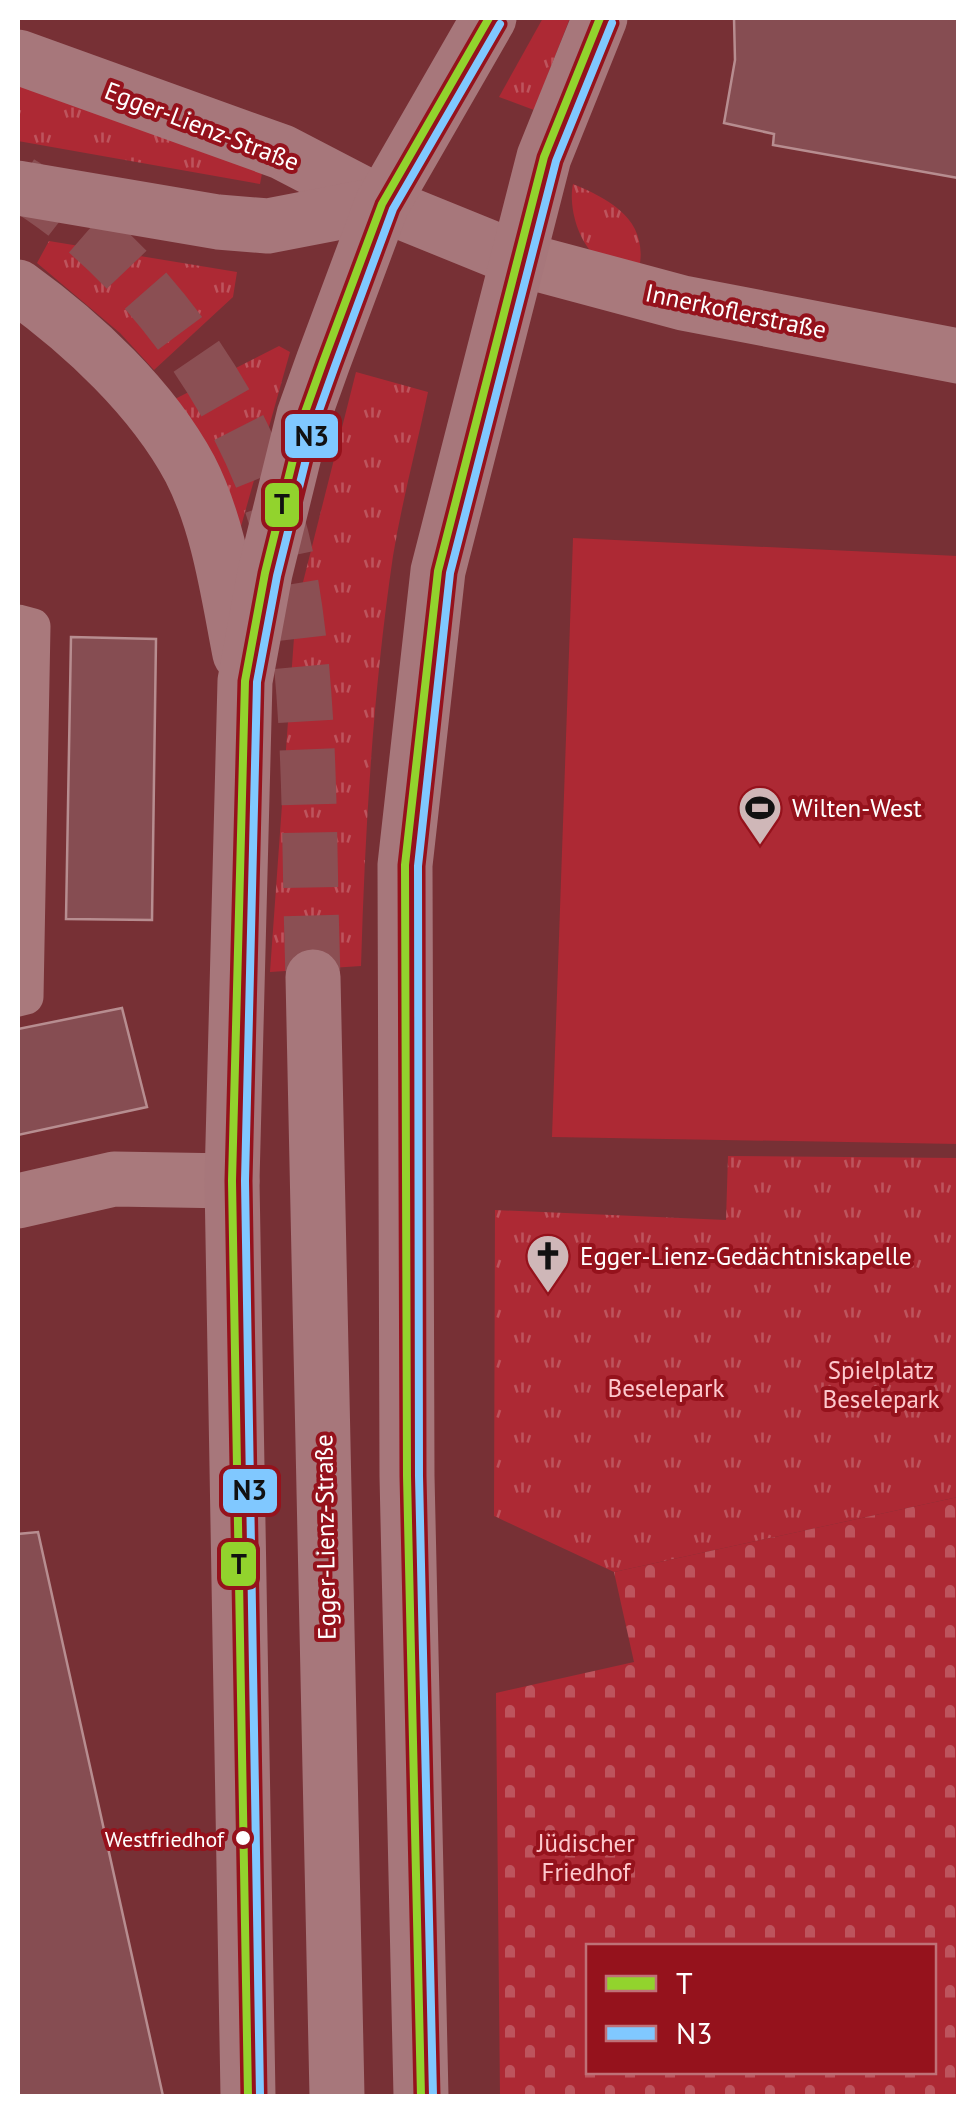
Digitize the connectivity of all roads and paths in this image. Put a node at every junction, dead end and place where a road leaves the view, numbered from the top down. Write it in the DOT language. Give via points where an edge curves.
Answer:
graph roads {
  1 [pos="488,18"];
  2 [pos="600,18"];
  3 [pos="18,57"];
  4 [pos="18,188"];
  5 [pos="382,204"];
  6 [pos="515,258"];
  7 [pos="18,287"];
  8 [pos="958,356"];
  9 [pos="18,622"];
  10 [pos="245,681"];
  11 [pos="313,978"];
  12 [pos="18,998"];
  13 [pos="232,1180"];
  14 [pos="18,1201"];
  15 [pos="248,2096"];
  16 [pos="337,2096"];
  17 [pos="420,2096"];
  1 -- 5 [label="main road"];
  2 -- 6 [label="main road" via="551,133"];
  3 -- 5 [label="main road, Egger-Lienz-Straße" via="282,152"];
  4 -- 5 [label="main road" via="268,226"];
  5 -- 6 [label="main road, Egger-Lienz-Straße"];
  5 -- 10 [label="main road" via="304,415"];
  6 -- 8 [label="street, Innerkoflerstraße" via="683,303"];
  6 -- 17 [label="main road" via="438,571 406,864 404,1226"];
  7 -- 10 [label="main road" via="144,403 190,470 220,552"];
  9 -- 12 [label="lane" via="32,626 26,997"];
  10 -- 13 [label="main road"];
  11 -- 16 [label="main road, Egger-Lienz-Straße"];
  13 -- 14 [label="street" via="114,1179"];
  13 -- 15 [label="main road"];
}
